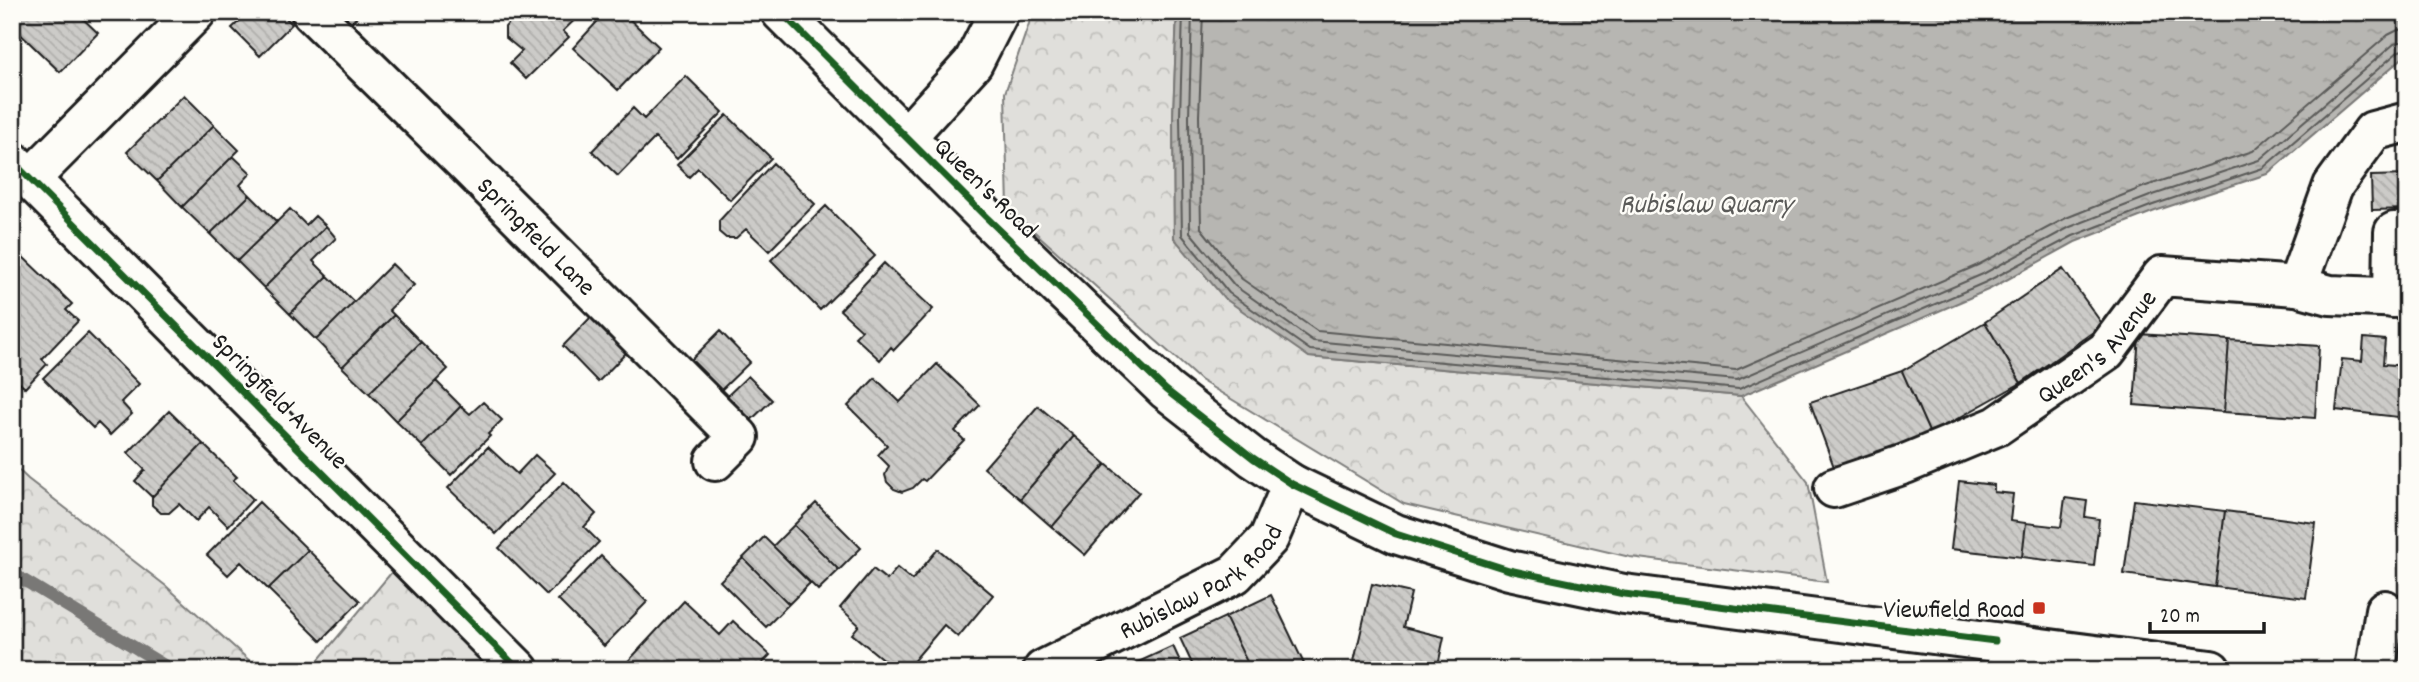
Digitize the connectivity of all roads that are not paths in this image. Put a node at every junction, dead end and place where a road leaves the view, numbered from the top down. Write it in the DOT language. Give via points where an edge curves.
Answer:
graph roads {
  1 [pos="196,12"];
  2 [pos="311,12"];
  3 [pos="780,12"];
  4 [pos="999,12"];
  5 [pos="2407,121"];
  6 [pos="906,137"];
  7 [pos="21,170"];
  8 [pos="2407,232"];
  9 [pos="2297,286"];
  10 [pos="2400,298"];
  11 [pos="715,461"];
  12 [pos="1292,484"];
  13 [pos="1834,488"];
  14 [pos="2385,610"];
  15 [pos="2208,669"];
  16 [pos="519,670"];
  17 [pos="1044,670"];
  18 [pos="2376,670"];
  1 -- 7 [label="street"];
  2 -- 11 [label="street, Springfield Lane" via="739,438"];
  3 -- 6 [label="street, Queen's Road"];
  4 -- 6 [label="street" via="973,64"];
  5 -- 9 [label="street" via="2373,131 2333,186"];
  6 -- 12 [label="street, Queen's Road" via="1166,390"];
  7 -- 16 [label="street, Springfield Avenue"];
  8 -- 10 [label="street" via="2393,232"];
  9 -- 10 [label="street, Queen's Avenue" via="2330,295"];
  9 -- 13 [label="street, Queen's Avenue" via="2162,276 2106,351 1997,426"];
  12 -- 15 [label="street, Queen's Road" via="1396,534 1509,570 1624,594"];
  12 -- 17 [label="street, Rubislaw Park Road" via="1269,538 1235,574"];
  14 -- 18 [label="street"];
}
